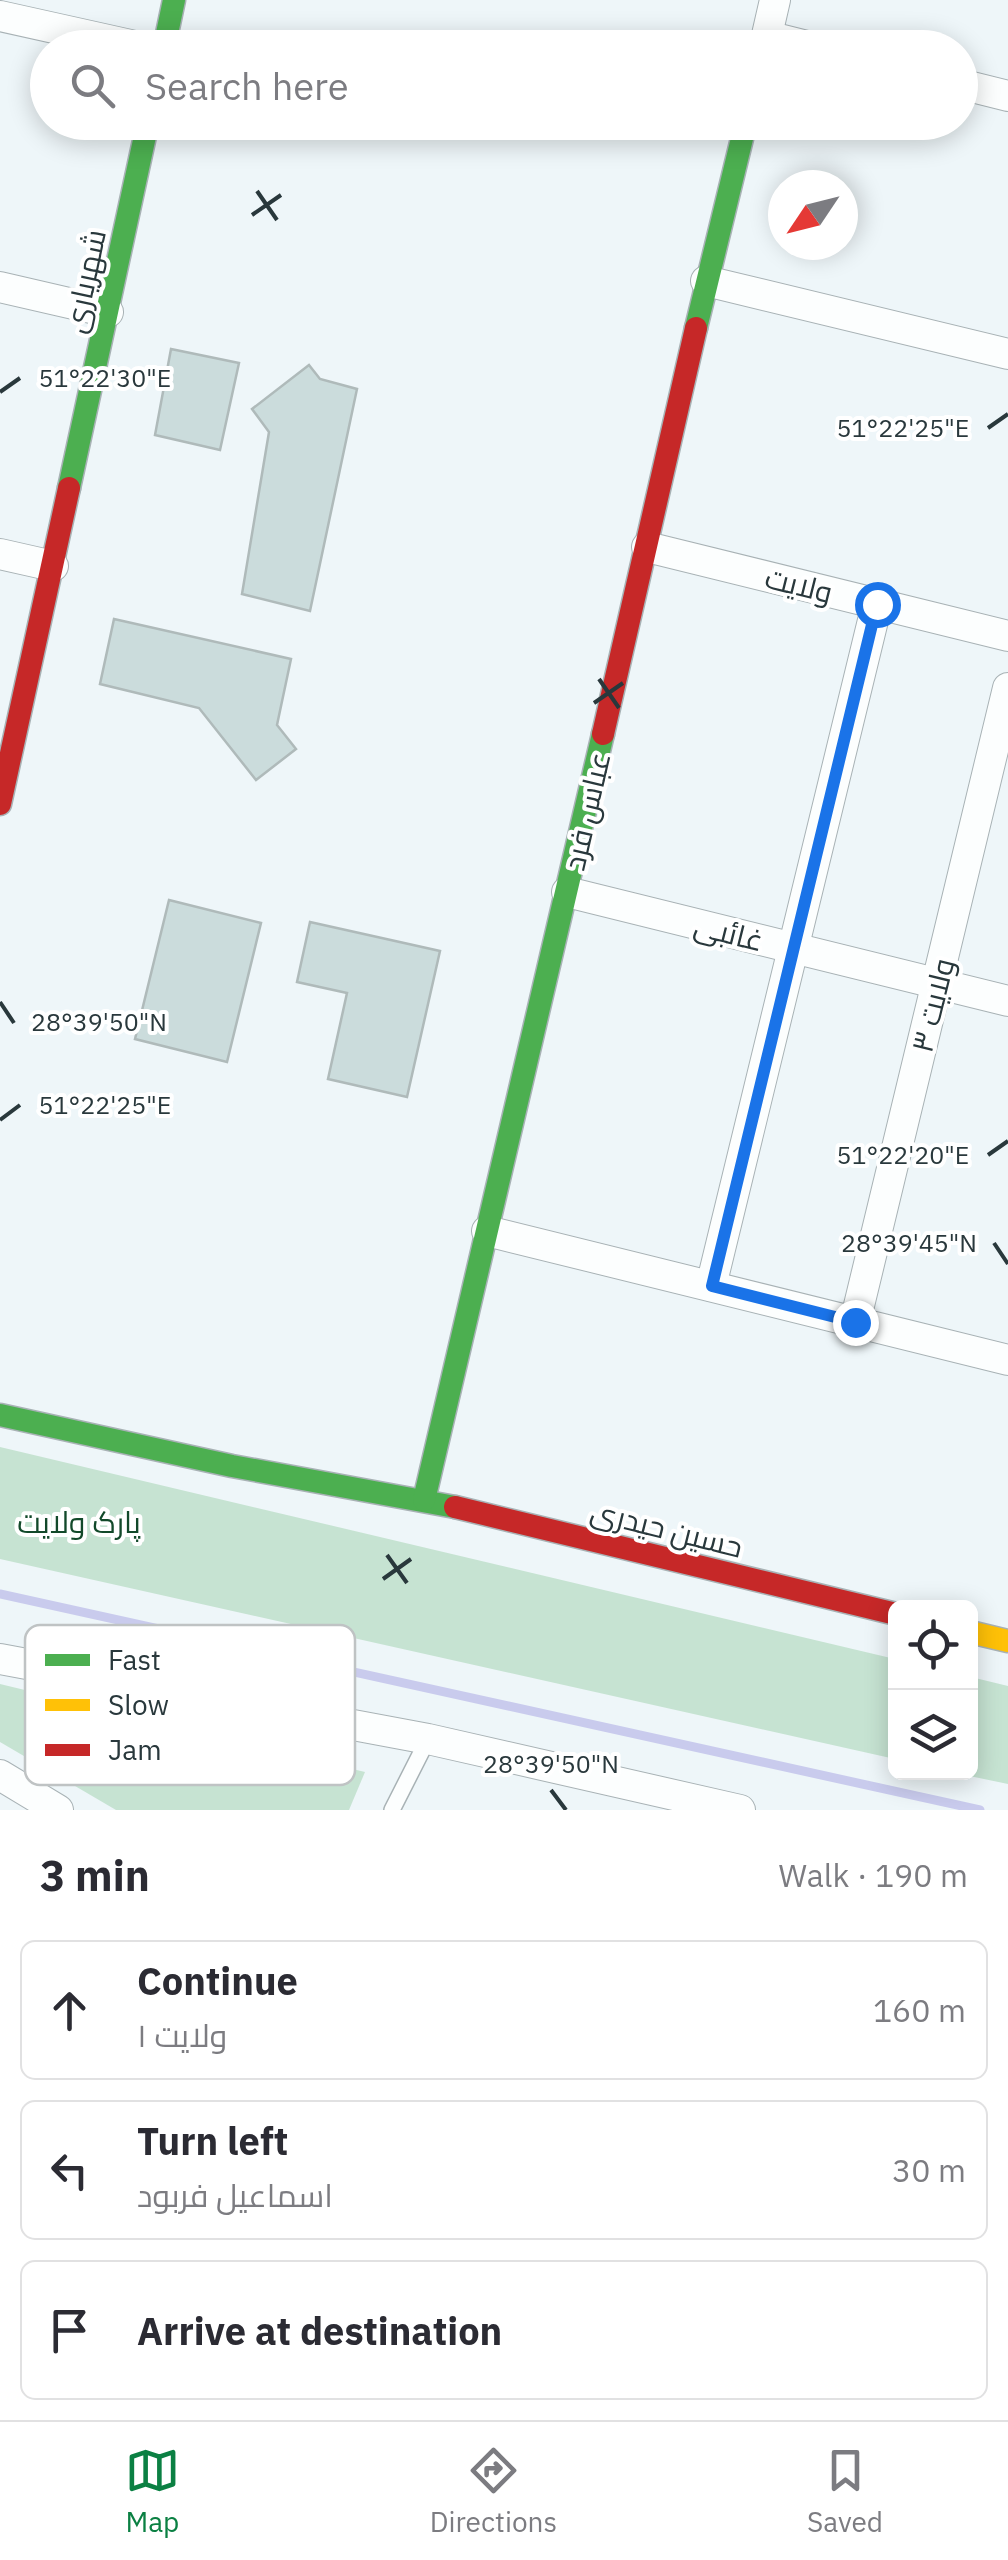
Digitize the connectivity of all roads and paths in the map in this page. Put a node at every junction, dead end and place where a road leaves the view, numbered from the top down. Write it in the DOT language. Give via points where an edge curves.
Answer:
graph roads {
  1 [pos="174,0"];
  2 [pos="775,0"];
  3 [pos="0,16"];
  4 [pos="63,30"];
  5 [pos="168,30"];
  6 [pos="769,30"];
  7 [pos="978,88"];
  8 [pos="1008,96"];
  9 [pos="144,140"];
  10 [pos="741,140"];
  11 [pos="706,281"];
  12 [pos="0,287"];
  13 [pos="108,312"];
  14 [pos="1008,354"];
  15 [pos="647,547"];
  16 [pos="0,554"];
  17 [pos="52,566"];
  18 [pos="877,604"];
  19 [pos="1008,636"];
  20 [pos="1008,688"];
  21 [pos="0,804"];
  22 [pos="567,892"];
  23 [pos="793,948"];
  24 [pos="937,984"];
  25 [pos="1008,1001"];
  26 [pos="487,1231"];
  27 [pos="712,1286"];
  28 [pos="855,1322"];
  29 [pos="1006,1352"];
  30 [pos="0,1414"];
  31 [pos="424,1500"];
  32 [pos="888,1612"];
  33 [pos="978,1634"];
  34 [pos="1008,1641"];
  35 [pos="0,1659"];
  36 [pos="25,1664"];
  37 [pos="355,1725"];
  38 [pos="428,1738"];
  39 [pos="0,1775"];
  40 [pos="58,1810"];
  41 [pos="392,1810"];
  42 [pos="740,1810"];
  1 -- 5 [label="street"];
  2 -- 6 [label="street"];
  3 -- 4 [label="street"];
  7 -- 8 [label="street"];
  9 -- 13 [label="street, شهریاری"];
  10 -- 11 [label="street, عباس فرد"];
  11 -- 14 [label="street"];
  11 -- 15 [label="street, عباس فرد"];
  12 -- 13 [label="street"];
  13 -- 17 [label="street, شهریاری"];
  15 -- 18 [label="street, ولایت"];
  15 -- 22 [label="street, عباس فرد"];
  16 -- 17 [label="street"];
  17 -- 21 [label="street, شهریاری"];
  18 -- 19 [label="street, ولایت"];
  18 -- 23 [label="street"];
  20 -- 24 [label="street, ولایت ۳"];
  22 -- 23 [label="street, غائبی"];
  22 -- 26 [label="street, عباس فرد"];
  23 -- 24 [label="street, غائبی"];
  23 -- 27 [label="street"];
  24 -- 25 [label="street, غائبی"];
  24 -- 28 [label="street, ولایت ۳"];
  26 -- 27 [label="street"];
  26 -- 31 [label="street, عباس فرد"];
  27 -- 28 [label="street"];
  28 -- 29 [label="street"];
  30 -- 31 [label="street, حسین حیدری"];
  31 -- 32 [label="street, حسین حیدری"];
  33 -- 34 [label="street"];
  35 -- 36 [label="street"];
  37 -- 38 [label="street"];
  38 -- 41 [label="lane"];
  38 -- 42 [label="street"];
  39 -- 40 [label="street"];
}
